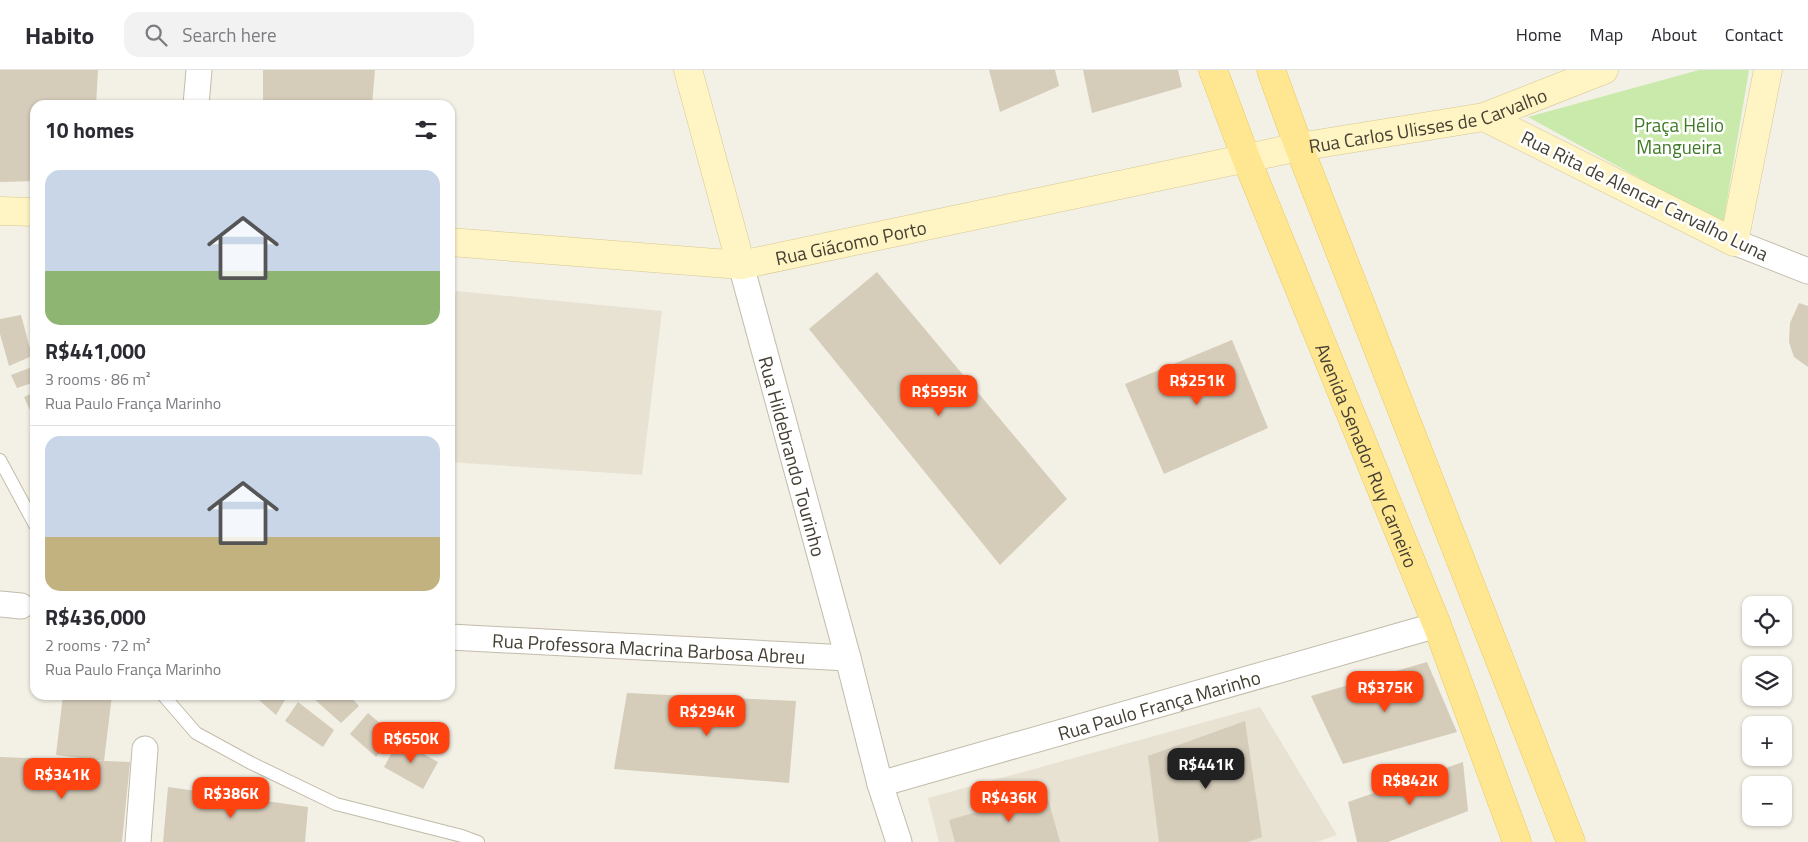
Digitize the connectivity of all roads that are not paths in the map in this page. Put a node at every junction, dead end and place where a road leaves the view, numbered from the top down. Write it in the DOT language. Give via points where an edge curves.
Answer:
graph roads {
  1 [pos="199,70"];
  2 [pos="688,70"];
  3 [pos="1213,70"];
  4 [pos="1271,70"];
  5 [pos="1604,70"];
  6 [pos="1768,70"];
  7 [pos="196,100"];
  8 [pos="1484,117"];
  9 [pos="1299,147"];
  10 [pos="1246,158"];
  11 [pos="0,211"];
  12 [pos="30,212"];
  13 [pos="455,242"];
  14 [pos="1734,242"];
  15 [pos="741,265"];
  16 [pos="1808,270"];
  17 [pos="0,460"];
  18 [pos="30,516"];
  19 [pos="1437,626"];
  20 [pos="455,637"];
  21 [pos="848,658"];
  22 [pos="167,700"];
  23 [pos="145,748"];
  24 [pos="880,784"];
  25 [pos="138,842"];
  26 [pos="478,842"];
  27 [pos="899,842"];
  28 [pos="1517,842"];
  29 [pos="1571,842"];
  1 -- 7 [label="street"];
  2 -- 15 [label="street, Rua Hildebrando Tourinho"];
  3 -- 10 [label="main road, Avenida Senador Ruy Carneiro"];
  4 -- 9 [label="main road"];
  5 -- 8 [label="street, Rua Carlos Ulisses de Carvalho"];
  6 -- 14 [label="street"];
  8 -- 9 [label="street, Rua Carlos Ulisses de Carvalho"];
  8 -- 14 [label="street, Rua Rita de Alencar Carvalho Luna"];
  9 -- 10 [label="street, Rua Carlos Ulisses de Carvalho"];
  9 -- 29 [label="main road"];
  10 -- 15 [label="street, Rua Giácomo Porto"];
  10 -- 19 [label="main road, Avenida Senador Ruy Carneiro"];
  11 -- 12 [label="street"];
  13 -- 15 [label="street, Rua Giácomo Porto"];
  14 -- 16 [label="street, Rua Rita de Alencar Carvalho Luna"];
  15 -- 21 [label="street, Rua Hildebrando Tourinho"];
  17 -- 18 [label="lane"];
  19 -- 24 [label="street, Rua Paulo França Marinho"];
  19 -- 28 [label="main road, Avenida Senador Ruy Carneiro"];
  20 -- 21 [label="street, Rua Professora Macrina Barbosa Abreu"];
  21 -- 24 [label="street, Rua Hildebrando Tourinho"];
  22 -- 26 [label="lane" via="196,733 336,804"];
  23 -- 25 [label="street"];
  24 -- 27 [label="street, Rua Hildebrando Tourinho"];
}
